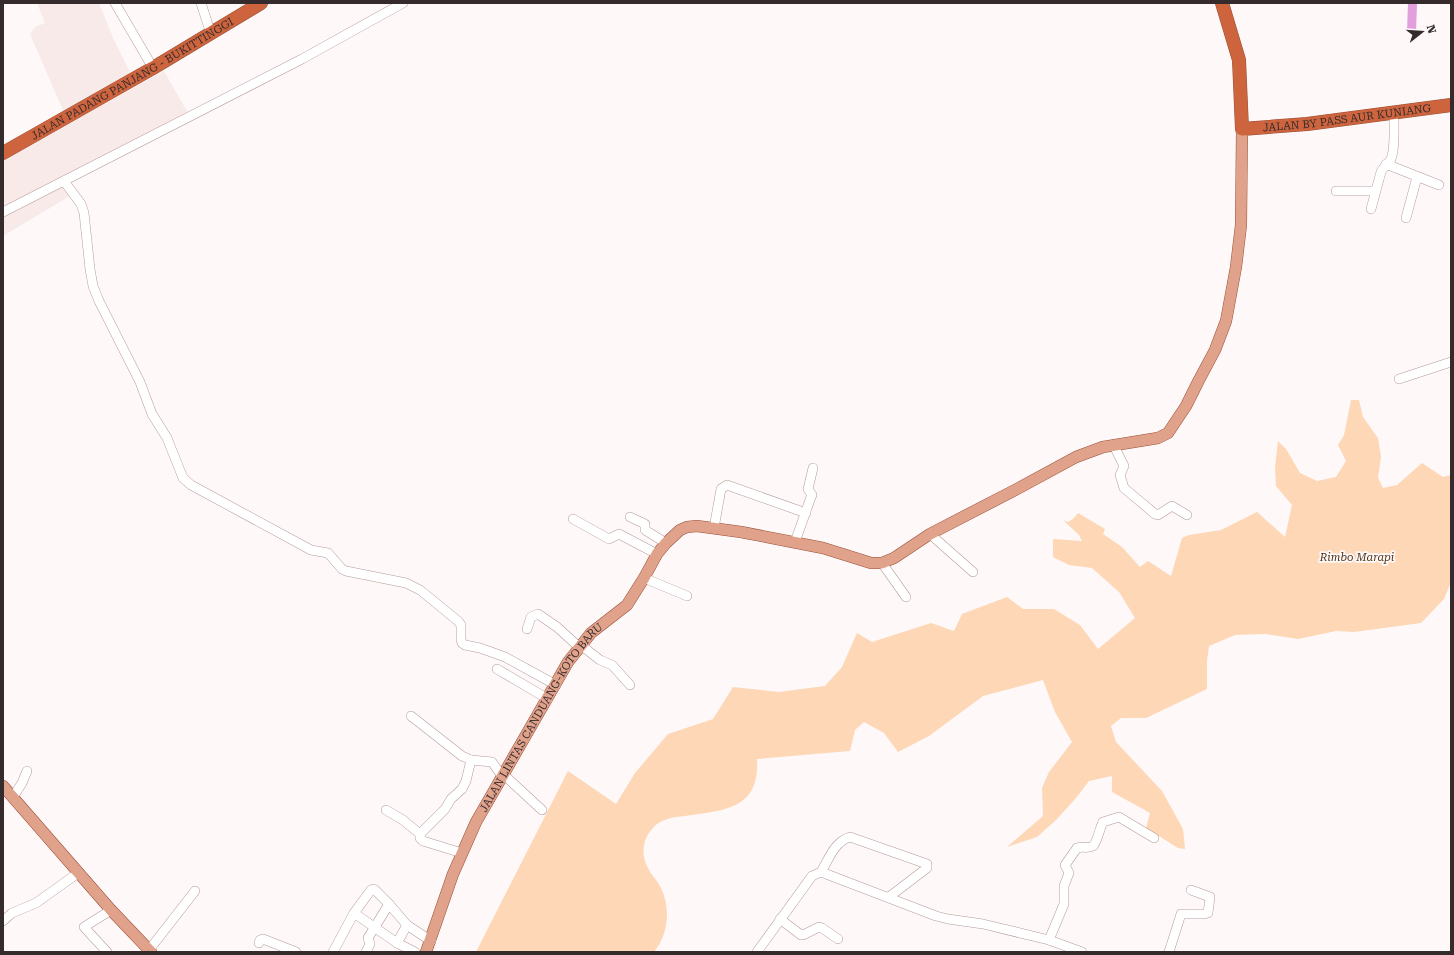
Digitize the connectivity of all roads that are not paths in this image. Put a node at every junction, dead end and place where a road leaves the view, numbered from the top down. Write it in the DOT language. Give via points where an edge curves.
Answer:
graph roads {
  1 [pos="115,3"];
  2 [pos="201,3"];
  3 [pos="261,3"];
  4 [pos="403,3"];
  5 [pos="1222,3"];
  6 [pos="211,34"];
  7 [pos="153,68"];
  8 [pos="1451,104"];
  9 [pos="1451,113"];
  10 [pos="1394,120"];
  11 [pos="1242,132"];
  12 [pos="3,153"];
  13 [pos="1386,164"];
  14 [pos="1417,177"];
  15 [pos="64,181"];
  16 [pos="1439,184"];
  17 [pos="1336,191"];
  18 [pos="1375,191"];
  19 [pos="1371,209"];
  20 [pos="3,212"];
  21 [pos="1406,218"];
  22 [pos="1451,362"];
  23 [pos="1399,379"];
  24 [pos="1114,446"];
  25 [pos="813,468"];
  26 [pos="806,513"];
  27 [pos="1187,515"];
  28 [pos="630,517"];
  29 [pos="573,519"];
  30 [pos="710,528"];
  31 [pos="930,534"];
  32 [pos="795,542"];
  33 [pos="666,543"];
  34 [pos="657,554"];
  35 [pos="882,563"];
  36 [pos="973,572"];
  37 [pos="644,578"];
  38 [pos="687,596"];
  39 [pos="906,597"];
  40 [pos="527,629"];
  41 [pos="581,647"];
  42 [pos="497,668"];
  43 [pos="556,685"];
  44 [pos="630,685"];
  45 [pos="548,698"];
  46 [pos="411,716"];
  47 [pos="471,760"];
  48 [pos="27,771"];
  49 [pos="502,775"];
  50 [pos="3,786"];
  51 [pos="13,797"];
  52 [pos="386,810"];
  53 [pos="542,810"];
  54 [pos="420,834"];
  55 [pos="1154,838"];
  56 [pos="462,853"];
  57 [pos="821,872"];
  58 [pos="78,873"];
  59 [pos="1191,890"];
  60 [pos="195,891"];
  61 [pos="889,897"];
  62 [pos="389,904"];
  63 [pos="111,910"];
  64 [pos="354,913"];
  65 [pos="780,919"];
  66 [pos="3,921"];
  67 [pos="407,925"];
  68 [pos="375,927"];
  69 [pos="838,939"];
  70 [pos="1049,940"];
  71 [pos="431,941"];
  72 [pos="397,942"];
  73 [pos="259,943"];
  74 [pos="150,951"];
  75 [pos="107,952"];
  76 [pos="296,952"];
  77 [pos="333,952"];
  78 [pos="366,952"];
  79 [pos="416,952"];
  80 [pos="426,952"];
  81 [pos="757,952"];
  82 [pos="1082,952"];
  83 [pos="1169,952"];
  1 -- 7 [label="street"];
  2 -- 6 [label="street"];
  3 -- 6 [label="highway, JALAN PADANG PANJANG - BUKITTINGGI"];
  4 -- 15 [label="street" via="302,59"];
  5 -- 11 [label="highway" via="1239,60"];
  6 -- 7 [label="highway, JALAN PADANG PANJANG - BUKITTINGGI"];
  7 -- 12 [label="highway, JALAN PADANG PANJANG - BUKITTINGGI"];
  8 -- 11 [label="highway, JALAN BY PASS AUR KUNIANG"];
  9 -- 10 [label="highway, JALAN BY PASS AUR KUNIANG"];
  10 -- 11 [label="highway, JALAN BY PASS AUR KUNIANG"];
  10 -- 13 [label="street" via="1392,156"];
  11 -- 24 [label="main road" via="1240,237 1226,317 1219,340 1186,406 1168,433 1158,438"];
  13 -- 14 [label="street"];
  13 -- 18 [label="street"];
  14 -- 16 [label="street"];
  14 -- 21 [label="street"];
  15 -- 20 [label="street"];
  15 -- 43 [label="street" via="81,204 84,213 93,286 184,478 191,485 311,550 328,553 346,571 393,579 420,590 458,621 462,643 505,657"];
  17 -- 18 [label="street"];
  18 -- 19 [label="street"];
  22 -- 23 [label="street"];
  24 -- 27 [label="street" via="1124,466 1120,475 1124,488 1155,514 1172,506"];
  24 -- 31 [label="main road" via="1103,447 1076,457"];
  25 -- 26 [label="street" via="808,489 812,495"];
  26 -- 30 [label="street" via="727,485 721,489"];
  26 -- 32 [label="street"];
  28 -- 33 [label="street" via="645,524 645,530"];
  29 -- 34 [label="street" via="608,539 620,534"];
  30 -- 32 [label="main road, JALAN LINTAS CANDUANG-KOTO BARU"];
  30 -- 33 [label="main road, JALAN LINTAS CANDUANG-KOTO BARU" via="684,528"];
  31 -- 35 [label="main road"];
  31 -- 36 [label="street"];
  32 -- 35 [label="main road, JALAN LINTAS CANDUANG-KOTO BARU" via="871,563"];
  33 -- 34 [label="main road, JALAN LINTAS CANDUANG-KOTO BARU"];
  34 -- 37 [label="main road, JALAN LINTAS CANDUANG-KOTO BARU"];
  35 -- 39 [label="street"];
  37 -- 38 [label="street"];
  37 -- 41 [label="main road, JALAN LINTAS CANDUANG-KOTO BARU" via="627,605 591,633"];
  40 -- 41 [label="street" via="531,617 538,614"];
  41 -- 43 [label="main road, JALAN LINTAS CANDUANG-KOTO BARU" via="568,662"];
  41 -- 44 [label="street" via="612,665"];
  42 -- 45 [label="street"];
  43 -- 45 [label="main road, JALAN LINTAS CANDUANG-KOTO BARU"];
  45 -- 49 [label="main road, JALAN LINTAS CANDUANG-KOTO BARU"];
  46 -- 47 [label="street" via="462,756"];
  47 -- 49 [label="street" via="492,762"];
  47 -- 54 [label="street" via="462,789"];
  48 -- 51 [label="street"];
  49 -- 53 [label="street"];
  49 -- 56 [label="main road, JALAN LINTAS CANDUANG-KOTO BARU"];
  50 -- 51 [label="main road"];
  51 -- 58 [label="main road"];
  52 -- 54 [label="street"];
  54 -- 56 [label="street" via="423,841"];
  55 -- 70 [label="street" via="1121,817 1103,822 1094,844 1090,847 1077,848 1065,865 1069,873 1064,886 1064,904"];
  56 -- 71 [label="main road, JALAN LINTAS CANDUANG-KOTO BARU"];
  57 -- 61 [label="street"];
  57 -- 61 [label="street" via="837,844 850,838 927,864 927,868"];
  57 -- 65 [label="street" via="812,876"];
  58 -- 63 [label="main road"];
  58 -- 66 [label="street" via="36,903 12,913"];
  59 -- 83 [label="street" via="1210,897 1208,913 1181,914"];
  60 -- 74 [label="street"];
  61 -- 70 [label="street" via="936,916"];
  62 -- 64 [label="street" via="374,889"];
  62 -- 67 [label="street"];
  62 -- 68 [label="street"];
  63 -- 74 [label="main road"];
  63 -- 75 [label="street" via="84,927"];
  64 -- 68 [label="street"];
  64 -- 77 [label="street"];
  65 -- 69 [label="street" via="801,935 806,935 819,927"];
  65 -- 81 [label="street"];
  67 -- 71 [label="street"];
  67 -- 72 [label="street"];
  68 -- 72 [label="street"];
  68 -- 78 [label="street" via="368,938 370,944"];
  70 -- 82 [label="street"];
  71 -- 80 [label="main road, JALAN LINTAS CANDUANG-KOTO BARU"];
  72 -- 79 [label="street"];
  73 -- 76 [label="street" via="263,939"];
}
